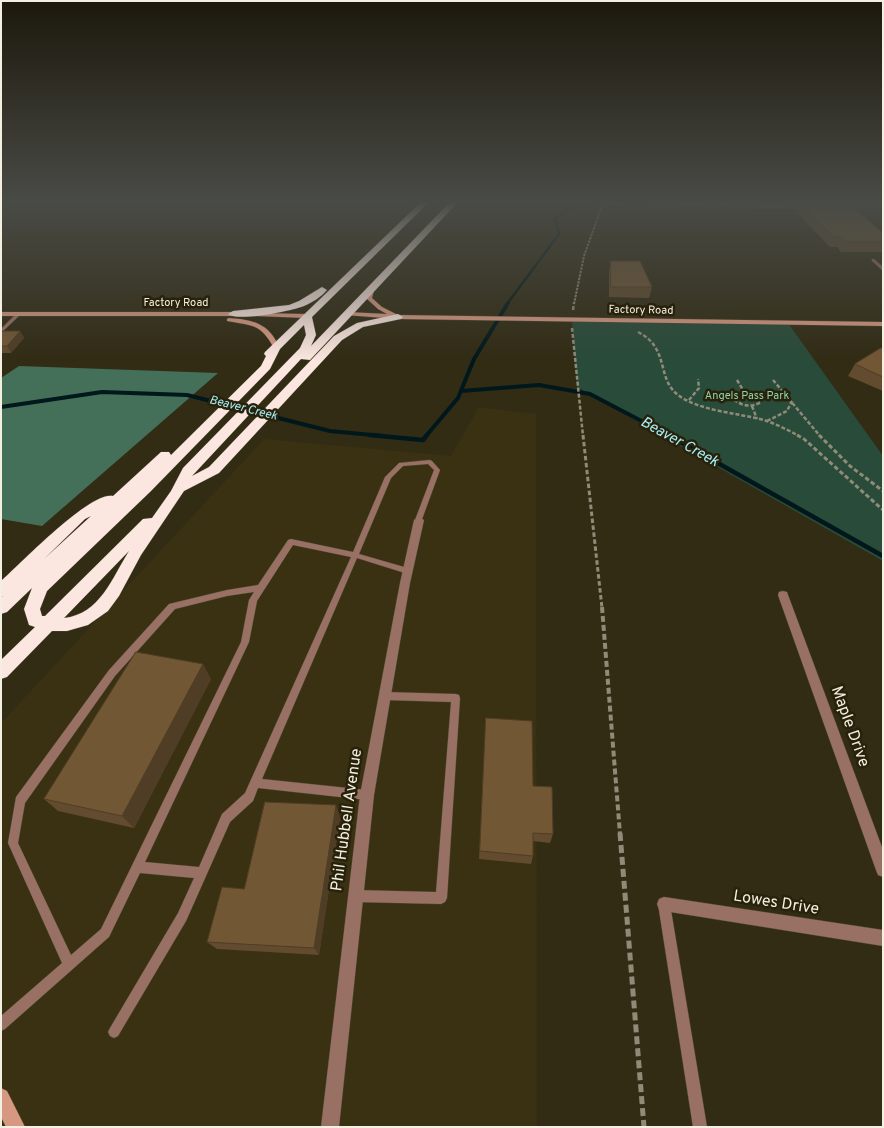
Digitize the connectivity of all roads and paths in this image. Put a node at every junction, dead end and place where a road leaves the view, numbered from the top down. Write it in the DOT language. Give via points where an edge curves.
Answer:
graph roads {
  1 [pos="359,256"];
  2 [pos="369,256"];
  3 [pos="379,256"];
  4 [pos="392,256"];
  5 [pos="402,256"];
  6 [pos="584,256"];
  7 [pos="873,260"];
  8 [pos="883,270"];
  9 [pos="372,287"];
  10 [pos="336,300"];
  11 [pos="343,312"];
  12 [pos="573,313"];
  13 [pos="1,314"];
  14 [pos="20,314"];
  15 [pos="46,314"];
  16 [pos="233,314"];
  17 [pos="307,316"];
  18 [pos="398,317"];
  19 [pos="572,324"];
  20 [pos="883,324"];
  21 [pos="630,331"];
  22 [pos="1,332"];
  23 [pos="276,347"];
  24 [pos="698,379"];
  25 [pos="737,380"];
  26 [pos="774,380"];
  27 [pos="281,385"];
  28 [pos="743,390"];
  29 [pos="689,400"];
  30 [pos="792,401"];
  31 [pos="752,406"];
  32 [pos="757,419"];
  33 [pos="767,422"];
  34 [pos="193,434"];
  35 [pos="134,484"];
  36 [pos="181,488"];
  37 [pos="883,491"];
  38 [pos="883,510"];
  39 [pos="420,520"];
  40 [pos="354,555"];
  41 [pos="408,571"];
  42 [pos="261,588"];
  43 [pos="1,591"];
  44 [pos="783,595"];
  45 [pos="1,608"];
  46 [pos="46,624"];
  47 [pos="1,672"];
  48 [pos="385,696"];
  49 [pos="255,783"];
  50 [pos="367,794"];
  51 [pos="137,867"];
  52 [pos="883,870"];
  53 [pos="201,873"];
  54 [pos="356,896"];
  55 [pos="664,904"];
  56 [pos="883,938"];
  57 [pos="69,964"];
  58 [pos="1,1025"];
  59 [pos="114,1032"];
  60 [pos="1,1097"];
  61 [pos="16,1127"];
  62 [pos="330,1127"];
  63 [pos="644,1127"];
  64 [pos="700,1127"];
  1 -- 16 [label="highway" via="308,302 280,310"];
  2 -- 17 [label="highway"];
  3 -- 10 [label="highway"];
  4 -- 9 [label="highway" via="380,268"];
  5 -- 9 [label="highway"];
  6 -- 12 [label="path"];
  7 -- 8 [label="lane"];
  9 -- 11 [label="highway"];
  9 -- 18 [label="street, Factory Road" via="369,298 373,303"];
  11 -- 18 [label="street, Factory Road"];
  11 -- 27 [label="highway"];
  13 -- 14 [label="street, Factory Road"];
  14 -- 15 [label="street, Factory Road"];
  14 -- 22 [label="lane"];
  15 -- 16 [label="street, Factory Road"];
  15 -- 23 [label="street, Factory Road" via="77,318 243,321 265,329"];
  16 -- 17 [label="street, Factory Road"];
  17 -- 23 [label="highway"];
  17 -- 27 [label="highway" via="311,335 309,342"];
  18 -- 20 [label="street, Factory Road"];
  18 -- 27 [label="highway" via="374,321 348,332"];
  19 -- 63 [label="path" via="601,602"];
  21 -- 29 [label="path" via="647,336 654,342 672,387 677,394"];
  23 -- 34 [label="highway" via="266,367 249,379"];
  24 -- 29 [label="path" via="699,388"];
  25 -- 28 [label="path"];
  26 -- 30 [label="path"];
  27 -- 36 [label="highway" via="222,441"];
  27 -- 36 [label="highway" via="243,440 214,470"];
  28 -- 31 [label="path" via="760,397 761,402"];
  28 -- 31 [label="path" via="733,394 733,399"];
  29 -- 32 [label="path"];
  30 -- 33 [label="path" via="787,411"];
  30 -- 37 [label="path" via="814,430 850,466"];
  31 -- 32 [label="path"];
  32 -- 33 [label="path"];
  33 -- 38 [label="path" via="804,439"];
  34 -- 35 [label="highway"];
  34 -- 46 [label="highway" via="40,588 32,609 35,620"];
  35 -- 43 [label="highway" via="80,516"];
  35 -- 45 [label="highway"];
  36 -- 46 [label="highway"];
  36 -- 46 [label="highway" via="97,612 78,623"];
  39 -- 40 [label="lane" via="437,470 430,462 400,464 388,477"];
  39 -- 41 [label="street, Phil Hubbell Avenue"];
  40 -- 41 [label="lane"];
  40 -- 42 [label="lane" via="291,542"];
  40 -- 49 [label="lane"];
  41 -- 48 [label="street, Phil Hubbell Avenue"];
  42 -- 51 [label="lane" via="253,600 245,642"];
  42 -- 57 [label="lane" via="172,606 112,673 20,801 13,842"];
  44 -- 52 [label="street, Maple Drive"];
  46 -- 47 [label="highway"];
  48 -- 50 [label="street, Phil Hubbell Avenue"];
  48 -- 54 [label="lane" via="456,698 441,898"];
  49 -- 50 [label="lane"];
  49 -- 53 [label="lane" via="249,797 226,818"];
  50 -- 54 [label="street, Phil Hubbell Avenue"];
  51 -- 53 [label="lane"];
  51 -- 57 [label="lane" via="105,933"];
  53 -- 59 [label="lane" via="182,917"];
  54 -- 62 [label="street, Phil Hubbell Avenue"];
  55 -- 56 [label="street, Lowes Drive"];
  55 -- 64 [label="lane"];
  57 -- 58 [label="lane"];
  60 -- 61 [label="street"];
}
